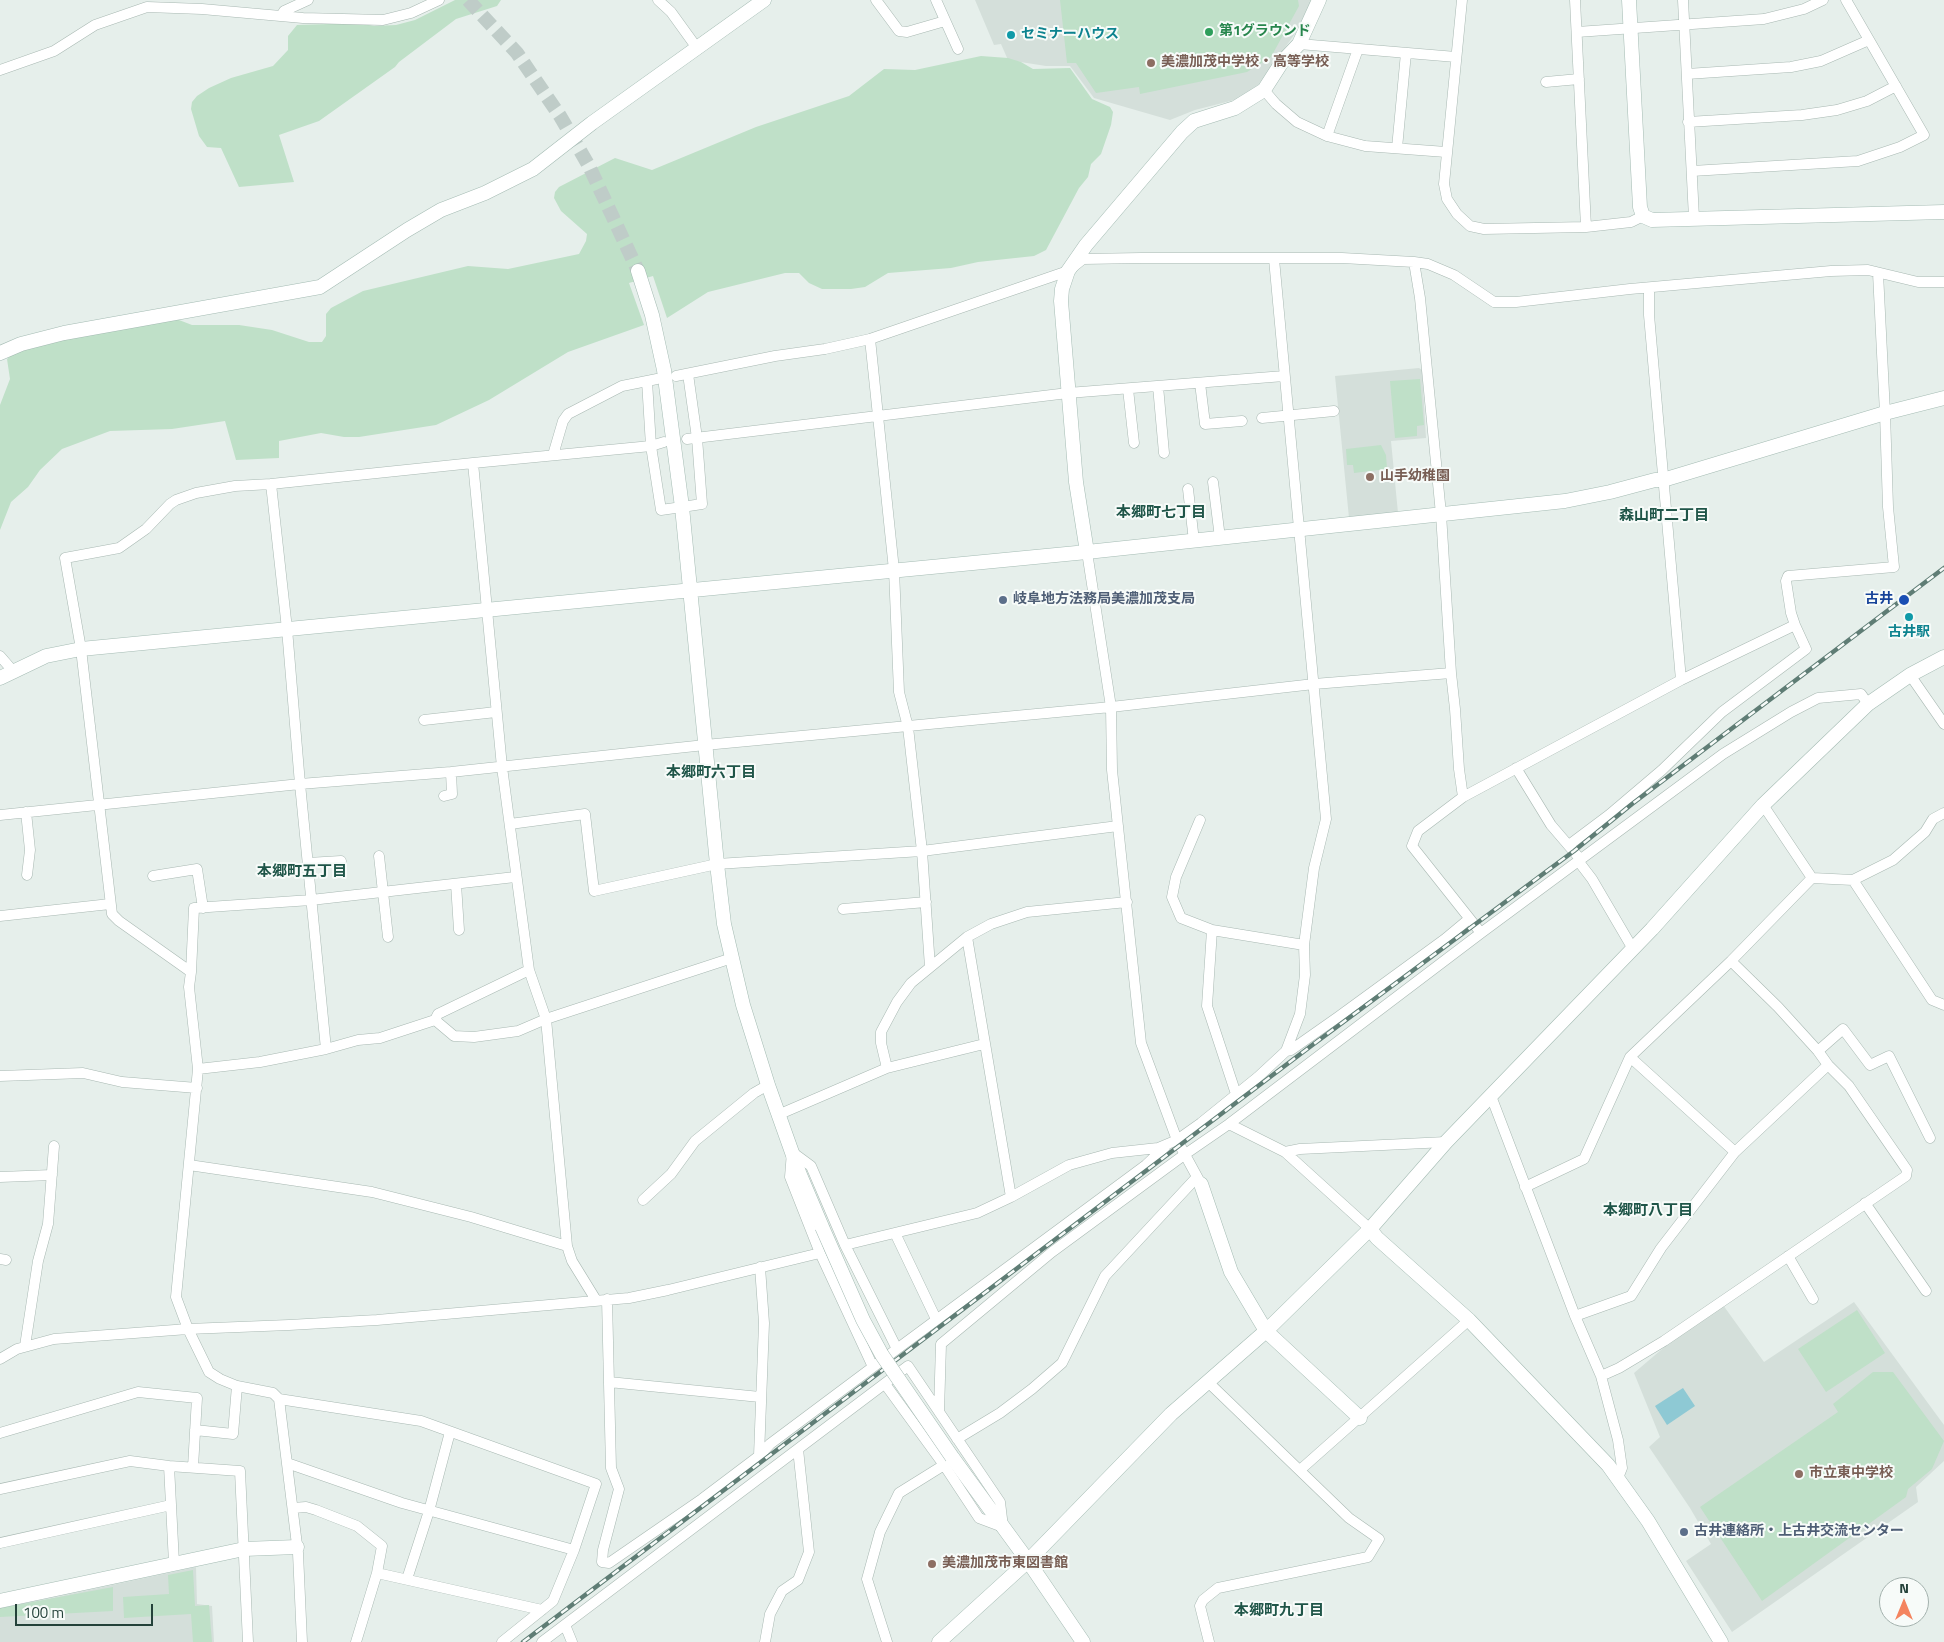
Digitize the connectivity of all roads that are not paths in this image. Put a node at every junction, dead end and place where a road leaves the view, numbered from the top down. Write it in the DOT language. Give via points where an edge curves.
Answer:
graph roads {
  1 [pos="308,0"];
  2 [pos="439,0"];
  3 [pos="658,0"];
  4 [pos="764,0"];
  5 [pos="876,0"];
  6 [pos="936,0"];
  7 [pos="1319,0"];
  8 [pos="1462,0"];
  9 [pos="1575,0"];
  10 [pos="1629,0"];
  11 [pos="1683,0"];
  12 [pos="1823,0"];
  13 [pos="1846,0"];
  14 [pos="146,4"];
  15 [pos="282,15"];
  16 [pos="946,21"];
  17 [pos="1684,24"];
  18 [pos="1631,27"];
  19 [pos="1578,32"];
  20 [pos="1869,40"];
  21 [pos="1299,44"];
  22 [pos="697,48"];
  23 [pos="958,49"];
  24 [pos="1358,49"];
  25 [pos="1406,53"];
  26 [pos="1456,57"];
  27 [pos="0,70"];
  28 [pos="1687,74"];
  29 [pos="1579,79"];
  30 [pos="1546,82"];
  31 [pos="1896,86"];
  32 [pos="1264,90"];
  33 [pos="1688,122"];
  34 [pos="1326,136"];
  35 [pos="1397,148"];
  36 [pos="1446,152"];
  37 [pos="1692,171"];
  38 [pos="1944,212"];
  39 [pos="1643,216"];
  40 [pos="1694,218"];
  41 [pos="1586,227"];
  42 [pos="1274,259"];
  43 [pos="1414,262"];
  44 [pos="638,271"];
  45 [pos="1068,271"];
  46 [pos="1878,273"];
  47 [pos="1944,282"];
  48 [pos="1649,288"];
  49 [pos="870,339"];
  50 [pos="0,353"];
  51 [pos="688,374"];
  52 [pos="676,376"];
  53 [pos="1284,376"];
  54 [pos="1200,383"];
  55 [pos="1158,386"];
  56 [pos="1128,389"];
  57 [pos="1068,393"];
  58 [pos="1944,398"];
  59 [pos="1334,411"];
  60 [pos="1886,413"];
  61 [pos="1288,415"];
  62 [pos="877,416"];
  63 [pos="1262,418"];
  64 [pos="1242,420"];
  65 [pos="692,439"];
  66 [pos="664,442"];
  67 [pos="1134,442"];
  68 [pos="651,446"];
  69 [pos="1164,453"];
  70 [pos="553,455"];
  71 [pos="473,463"];
  72 [pos="1663,480"];
  73 [pos="1213,482"];
  74 [pos="271,484"];
  75 [pos="1188,489"];
  76 [pos="682,507"];
  77 [pos="1441,514"];
  78 [pos="1299,530"];
  79 [pos="1220,538"];
  80 [pos="1194,541"];
  81 [pos="1087,552"];
  82 [pos="894,570"];
  83 [pos="689,590"];
  84 [pos="487,609"];
  85 [pos="1795,625"];
  86 [pos="287,629"];
  87 [pos="81,649"];
  88 [pos="0,656"];
  89 [pos="1944,657"];
  90 [pos="13,671"];
  91 [pos="1451,673"];
  92 [pos="1910,675"];
  93 [pos="0,678"];
  94 [pos="1681,680"];
  95 [pos="1314,684"];
  96 [pos="1868,704"];
  97 [pos="1111,707"];
  98 [pos="496,712"];
  99 [pos="424,720"];
  100 [pos="1944,724"];
  101 [pos="908,727"];
  102 [pos="705,745"];
  103 [pos="502,767"];
  104 [pos="1516,768"];
  105 [pos="451,772"];
  106 [pos="300,784"];
  107 [pos="444,796"];
  108 [pos="1463,797"];
  109 [pos="100,804"];
  110 [pos="1763,805"];
  111 [pos="26,812"];
  112 [pos="1944,813"];
  113 [pos="0,815"];
  114 [pos="1200,820"];
  115 [pos="510,824"];
  116 [pos="1118,826"];
  117 [pos="1569,845"];
  118 [pos="922,851"];
  119 [pos="379,856"];
  120 [pos="342,861"];
  121 [pos="1580,861"];
  122 [pos="308,863"];
  123 [pos="717,864"];
  124 [pos="27,875"];
  125 [pos="153,876"];
  126 [pos="515,878"];
  127 [pos="1812,878"];
  128 [pos="1853,880"];
  129 [pos="456,884"];
  130 [pos="383,892"];
  131 [pos="311,900"];
  132 [pos="926,902"];
  133 [pos="1127,902"];
  134 [pos="110,904"];
  135 [pos="203,908"];
  136 [pos="843,909"];
  137 [pos="0,916"];
  138 [pos="1470,919"];
  139 [pos="459,930"];
  140 [pos="1212,930"];
  141 [pos="1481,933"];
  142 [pos="388,937"];
  143 [pos="967,937"];
  144 [pos="1304,945"];
  145 [pos="1633,949"];
  146 [pos="732,958"];
  147 [pos="1731,960"];
  148 [pos="930,967"];
  149 [pos="529,970"];
  150 [pos="191,972"];
  151 [pos="1944,1005"];
  152 [pos="546,1019"];
  153 [pos="435,1020"];
  154 [pos="984,1044"];
  155 [pos="326,1049"];
  156 [pos="1286,1051"];
  157 [pos="1818,1051"];
  158 [pos="1630,1057"];
  159 [pos="1828,1065"];
  160 [pos="887,1068"];
  161 [pos="198,1069"];
  162 [pos="0,1076"];
  163 [pos="768,1084"];
  164 [pos="197,1088"];
  165 [pos="1236,1094"];
  166 [pos="1491,1096"];
  167 [pos="780,1114"];
  168 [pos="1229,1124"];
  169 [pos="1930,1138"];
  170 [pos="1173,1142"];
  171 [pos="1446,1142"];
  172 [pos="54,1146"];
  173 [pos="792,1152"];
  174 [pos="1285,1152"];
  175 [pos="1736,1152"];
  176 [pos="1184,1155"];
  177 [pos="189,1165"];
  178 [pos="52,1175"];
  179 [pos="0,1177"];
  180 [pos="1199,1181"];
  181 [pos="1525,1187"];
  182 [pos="1011,1197"];
  183 [pos="642,1200"];
  184 [pos="1865,1203"];
  185 [pos="1370,1228"];
  186 [pos="895,1233"];
  187 [pos="845,1245"];
  188 [pos="568,1246"];
  189 [pos="820,1254"];
  190 [pos="1788,1256"];
  191 [pos="760,1267"];
  192 [pos="1926,1291"];
  193 [pos="608,1299"];
  194 [pos="1813,1299"];
  195 [pos="596,1300"];
  196 [pos="1575,1316"];
  197 [pos="936,1319"];
  198 [pos="1469,1320"];
  199 [pos="188,1329"];
  200 [pos="1266,1331"];
  201 [pos="25,1346"];
  202 [pos="897,1349"];
  203 [pos="0,1359"];
  204 [pos="873,1367"];
  205 [pos="1601,1376"];
  206 [pos="609,1382"];
  207 [pos="1208,1382"];
  208 [pos="885,1384"];
  209 [pos="237,1386"];
  210 [pos="760,1397"];
  211 [pos="279,1399"];
  212 [pos="939,1412"];
  213 [pos="1360,1418"];
  214 [pos="195,1430"];
  215 [pos="450,1432"];
  216 [pos="0,1433"];
  217 [pos="957,1439"];
  218 [pos="798,1449"];
  219 [pos="759,1456"];
  220 [pos="948,1461"];
  221 [pos="287,1463"];
  222 [pos="169,1466"];
  223 [pos="194,1467"];
  224 [pos="1300,1470"];
  225 [pos="1618,1478"];
  226 [pos="0,1489"];
  227 [pos="171,1505"];
  228 [pos="293,1508"];
  229 [pos="428,1511"];
  230 [pos="1003,1527"];
  231 [pos="0,1543"];
  232 [pos="297,1547"];
  233 [pos="244,1549"];
  234 [pos="574,1550"];
  235 [pos="1028,1561"];
  236 [pos="174,1563"];
  237 [pos="377,1573"];
  238 [pos="407,1579"];
  239 [pos="0,1601"];
  240 [pos="542,1610"];
  241 [pos="565,1626"];
  242 [pos="248,1642"];
  243 [pos="302,1642"];
  244 [pos="356,1642"];
  245 [pos="502,1642"];
  246 [pos="542,1642"];
  247 [pos="563,1642"];
  248 [pos="572,1642"];
  249 [pos="765,1642"];
  250 [pos="887,1642"];
  251 [pos="939,1642"];
  252 [pos="1083,1642"];
  253 [pos="1209,1642"];
  254 [pos="1721,1642"];
  1 -- 15 [label="street"];
  2 -- 15 [label="street" via="411,13 383,20"];
  3 -- 22 [label="street" via="671,12"];
  4 -- 22 [label="street"];
  5 -- 16 [label="street" via="900,30 907,32"];
  6 -- 16 [label="street"];
  7 -- 21 [label="street"];
  8 -- 26 [label="street"];
  9 -- 19 [label="street"];
  10 -- 18 [label="street"];
  11 -- 17 [label="street"];
  12 -- 17 [label="street" via="1804,9 1764,19"];
  13 -- 20 [label="street"];
  14 -- 15 [label="street"];
  14 -- 27 [label="street" via="95,25 54,51"];
  16 -- 23 [label="street"];
  17 -- 18 [label="street"];
  17 -- 28 [label="street"];
  18 -- 19 [label="street"];
  18 -- 39 [label="street"];
  19 -- 29 [label="street"];
  20 -- 28 [label="street" via="1821,61 1791,67"];
  20 -- 31 [label="street"];
  21 -- 24 [label="street"];
  21 -- 32 [label="street" via="1282,62"];
  22 -- 50 [label="street" via="533,169 441,210 320,287 64,333"];
  24 -- 25 [label="street"];
  24 -- 34 [label="street"];
  25 -- 26 [label="street"];
  25 -- 35 [label="street"];
  26 -- 36 [label="street"];
  28 -- 33 [label="street"];
  29 -- 30 [label="street"];
  29 -- 41 [label="street"];
  31 -- 33 [label="street" via="1867,101 1837,110"];
  31 -- 37 [label="street" via="1924,135 1900,147 1858,161"];
  32 -- 34 [label="street" via="1297,122"];
  32 -- 45 [label="street" via="1235,108 1194,121 1182,132 1086,245"];
  33 -- 37 [label="street"];
  34 -- 35 [label="street" via="1365,146"];
  35 -- 36 [label="street"];
  36 -- 41 [label="street" via="1444,190 1457,214 1470,226 1484,229"];
  37 -- 40 [label="street"];
  38 -- 40 [label="street"];
  39 -- 40 [label="street" via="1652,220"];
  39 -- 41 [label="street" via="1631,222"];
  42 -- 43 [label="street"];
  42 -- 45 [label="street" via="1083,259"];
  42 -- 53 [label="street"];
  43 -- 48 [label="street" via="1454,275 1494,302"];
  43 -- 77 [label="street"];
  44 -- 76 [label="street" via="664,370"];
  45 -- 49 [label="street"];
  45 -- 57 [label="street" via="1061,301"];
  46 -- 47 [label="street" via="1918,282"];
  46 -- 48 [label="street" via="1868,270 1831,271"];
  46 -- 60 [label="street"];
  48 -- 72 [label="street"];
  49 -- 51 [label="street"];
  49 -- 62 [label="street"];
  51 -- 52 [label="street"];
  51 -- 65 [label="street"];
  53 -- 54 [label="street"];
  53 -- 61 [label="street"];
  54 -- 55 [label="street"];
  54 -- 64 [label="street" via="1205,424"];
  55 -- 56 [label="street"];
  55 -- 69 [label="street"];
  56 -- 57 [label="street"];
  56 -- 67 [label="street"];
  57 -- 62 [label="street"];
  57 -- 81 [label="street" via="1076,482"];
  58 -- 60 [label="street"];
  59 -- 61 [label="street"];
  60 -- 72 [label="street"];
  60 -- 85 [label="street" via="1888,507 1894,567 1788,576 1786,581"];
  61 -- 63 [label="street"];
  61 -- 78 [label="street"];
  62 -- 65 [label="street"];
  62 -- 82 [label="street"];
  65 -- 76 [label="street" via="702,504"];
  66 -- 68 [label="street"];
  68 -- 70 [label="street"];
  68 -- 70 [label="street" via="652,380 622,386 568,414"];
  68 -- 76 [label="street" via="661,510"];
  70 -- 71 [label="street"];
  71 -- 74 [label="street"];
  71 -- 84 [label="street"];
  72 -- 77 [label="street" via="1565,501"];
  72 -- 94 [label="street"];
  73 -- 79 [label="street"];
  74 -- 86 [label="street"];
  74 -- 87 [label="street" via="235,486 176,500 146,529 119,548 65,558"];
  75 -- 80 [label="street"];
  76 -- 83 [label="street"];
  77 -- 78 [label="street"];
  77 -- 91 [label="street"];
  78 -- 79 [label="street"];
  78 -- 95 [label="street"];
  79 -- 80 [label="street"];
  80 -- 81 [label="street"];
  81 -- 82 [label="street"];
  81 -- 97 [label="street"];
  82 -- 83 [label="street"];
  82 -- 101 [label="street" via="899,692"];
  83 -- 84 [label="street"];
  83 -- 102 [label="street"];
  84 -- 86 [label="street"];
  84 -- 98 [label="street"];
  85 -- 94 [label="street"];
  85 -- 117 [label="street" via="1806,649 1722,712 1662,770 1609,816"];
  86 -- 87 [label="street"];
  86 -- 106 [label="street"];
  87 -- 90 [label="street" via="46,656"];
  87 -- 109 [label="street"];
  88 -- 90 [label="street"];
  89 -- 92 [label="street"];
  90 -- 93 [label="street"];
  91 -- 95 [label="street"];
  91 -- 108 [label="street"];
  92 -- 96 [label="street"];
  92 -- 100 [label="street"];
  94 -- 104 [label="street"];
  95 -- 97 [label="street"];
  95 -- 144 [label="street" via="1326,819 1314,868"];
  96 -- 110 [label="street"];
  96 -- 121 [label="street" via="1860,694 1818,698 1791,712 1722,754"];
  97 -- 101 [label="street"];
  97 -- 116 [label="street" via="1112,770"];
  98 -- 99 [label="street"];
  98 -- 103 [label="street"];
  101 -- 102 [label="street"];
  101 -- 118 [label="street"];
  102 -- 103 [label="street"];
  102 -- 123 [label="street"];
  103 -- 105 [label="street"];
  103 -- 115 [label="street"];
  104 -- 108 [label="street"];
  104 -- 117 [label="street" via="1551,825"];
  105 -- 106 [label="street"];
  105 -- 107 [label="street" via="452,794"];
  106 -- 109 [label="street"];
  106 -- 122 [label="street"];
  108 -- 138 [label="street" via="1418,831 1412,846"];
  109 -- 111 [label="street"];
  109 -- 134 [label="street"];
  110 -- 127 [label="street"];
  110 -- 145 [label="street"];
  111 -- 113 [label="street"];
  111 -- 124 [label="street" via="30,850"];
  112 -- 128 [label="street" via="1934,818 1925,832 1893,860"];
  114 -- 140 [label="street" via="1176,877 1172,897 1181,918"];
  115 -- 123 [label="street" via="585,814 594,892"];
  115 -- 126 [label="street"];
  116 -- 118 [label="street"];
  116 -- 133 [label="street"];
  117 -- 121 [label="street"];
  118 -- 123 [label="street"];
  118 -- 132 [label="street"];
  119 -- 130 [label="street"];
  120 -- 122 [label="street"];
  121 -- 141 [label="street"];
  121 -- 145 [label="street"];
  122 -- 131 [label="street"];
  123 -- 146 [label="street" via="724,924"];
  125 -- 135 [label="street" via="197,869"];
  126 -- 129 [label="street"];
  126 -- 149 [label="street"];
  127 -- 128 [label="street"];
  127 -- 147 [label="street"];
  128 -- 151 [label="street" via="1932,1000"];
  129 -- 130 [label="street"];
  129 -- 139 [label="street"];
  130 -- 131 [label="street"];
  130 -- 142 [label="street"];
  131 -- 135 [label="street"];
  131 -- 155 [label="street"];
  132 -- 136 [label="street"];
  132 -- 148 [label="street"];
  133 -- 143 [label="street" via="1028,912 991,924"];
  133 -- 170 [label="street" via="1142,1043"];
  134 -- 137 [label="street"];
  134 -- 150 [label="street" via="112,914 119,921"];
  135 -- 150 [label="street" via="194,908"];
  138 -- 141 [label="street"];
  138 -- 156 [label="street" via="1338,1017"];
  140 -- 144 [label="street"];
  140 -- 165 [label="street" via="1207,1006"];
  141 -- 168 [label="street"];
  143 -- 148 [label="street"];
  143 -- 154 [label="street"];
  144 -- 156 [label="street" via="1300,1014"];
  145 -- 166 [label="street"];
  146 -- 152 [label="street"];
  146 -- 163 [label="street"];
  147 -- 157 [label="street"];
  147 -- 158 [label="street"];
  148 -- 160 [label="street" via="911,983 881,1032"];
  149 -- 152 [label="street"];
  149 -- 153 [label="street" via="438,1014"];
  150 -- 161 [label="street"];
  152 -- 153 [label="street" via="518,1031 474,1037 454,1036"];
  152 -- 188 [label="street"];
  153 -- 155 [label="street" via="380,1038"];
  154 -- 160 [label="street"];
  154 -- 182 [label="street"];
  155 -- 161 [label="street" via="260,1062"];
  156 -- 165 [label="street"];
  157 -- 159 [label="street"];
  157 -- 169 [label="street" via="1843,1029 1870,1065 1889,1056"];
  158 -- 175 [label="street"];
  158 -- 181 [label="street" via="1584,1159"];
  159 -- 175 [label="street"];
  159 -- 184 [label="street" via="1849,1086 1907,1170 1906,1176"];
  160 -- 167 [label="street"];
  161 -- 164 [label="street"];
  162 -- 164 [label="street" via="83,1073 122,1082"];
  163 -- 167 [label="street"];
  163 -- 183 [label="street" via="695,1141 671,1174"];
  164 -- 177 [label="street"];
  165 -- 170 [label="street"];
  166 -- 171 [label="street"];
  166 -- 181 [label="street"];
  167 -- 173 [label="street"];
  168 -- 174 [label="street"];
  168 -- 176 [label="street"];
  170 -- 176 [label="street"];
  170 -- 182 [label="street" via="1158,1148 1112,1154 1070,1165"];
  170 -- 197 [label="street"];
  171 -- 174 [label="street"];
  171 -- 185 [label="street"];
  172 -- 178 [label="street"];
  173 -- 187 [label="street" via="811,1166"];
  173 -- 189 [label="street" via="790,1177"];
  173 -- 220 [label="street, bridge" via="863,1320"];
  174 -- 185 [label="street"];
  175 -- 196 [label="street" via="1660,1248 1631,1296"];
  176 -- 180 [label="street"];
  176 -- 212 [label="street" via="1052,1252 941,1344"];
  177 -- 188 [label="street" via="372,1192"];
  177 -- 199 [label="street" via="176,1297"];
  178 -- 179 [label="street"];
  178 -- 201 [label="street" via="48,1224 38,1262"];
  180 -- 200 [label="street" via="1231,1272"];
  180 -- 217 [label="street" via="1105,1276 1062,1362 1000,1413"];
  181 -- 196 [label="street"];
  182 -- 186 [label="street" via="977,1213"];
  184 -- 190 [label="street"];
  184 -- 192 [label="street"];
  185 -- 198 [label="street"];
  185 -- 200 [label="street"];
  186 -- 187 [label="street"];
  186 -- 197 [label="street"];
  187 -- 202 [label="street"];
  188 -- 195 [label="street" via="572,1261"];
  189 -- 191 [label="street"];
  189 -- 204 [label="street"];
  190 -- 194 [label="street"];
  190 -- 205 [label="street" via="1664,1341"];
  191 -- 193 [label="street" via="668,1290"];
  191 -- 210 [label="street" via="764,1324"];
  193 -- 195 [label="street"];
  193 -- 206 [label="street"];
  195 -- 199 [label="street" via="377,1320"];
  196 -- 205 [label="street"];
  197 -- 202 [label="street"];
  198 -- 213 [label="street"];
  198 -- 225 [label="street"];
  199 -- 201 [label="street" via="54,1339"];
  199 -- 209 [label="street" via="209,1372"];
  200 -- 207 [label="street"];
  200 -- 213 [label="street"];
  201 -- 203 [label="street"];
  202 -- 204 [label="street"];
  204 -- 219 [label="street" via="770,1444"];
  205 -- 225 [label="street" via="1618,1440 1622,1468"];
  206 -- 210 [label="street"];
  206 -- 219 [label="street" via="611,1468 619,1489 602,1562 609,1563"];
  207 -- 224 [label="street"];
  207 -- 235 [label="street" via="1171,1414"];
  208 -- 212 [label="street" via="908,1366"];
  208 -- 218 [label="street"];
  208 -- 220 [label="street"];
  209 -- 211 [label="street" via="273,1393"];
  209 -- 214 [label="street" via="233,1434"];
  210 -- 219 [label="street"];
  211 -- 215 [label="street" via="420,1421"];
  211 -- 221 [label="street"];
  212 -- 217 [label="street"];
  213 -- 224 [label="street"];
  214 -- 216 [label="street" via="197,1398 138,1392"];
  214 -- 223 [label="street"];
  215 -- 229 [label="street"];
  215 -- 234 [label="street" via="596,1484"];
  217 -- 230 [label="street" via="1000,1502"];
  218 -- 241 [label="street"];
  218 -- 249 [label="street" via="809,1552 798,1580 782,1591 770,1614"];
  220 -- 230 [label="street"];
  220 -- 250 [label="street" via="899,1493 880,1532 867,1579"];
  221 -- 228 [label="street"];
  221 -- 229 [label="street"];
  222 -- 223 [label="street"];
  222 -- 226 [label="street" via="130,1460"];
  222 -- 227 [label="street"];
  223 -- 233 [label="street" via="240,1471"];
  224 -- 253 [label="street" via="1348,1518 1379,1539 1368,1557 1218,1588 1200,1606"];
  225 -- 254 [label="street" via="1648,1521"];
  227 -- 231 [label="street"];
  227 -- 236 [label="street"];
  228 -- 232 [label="street"];
  228 -- 237 [label="street" via="316,1510 357,1526 382,1546"];
  229 -- 234 [label="street"];
  229 -- 238 [label="street"];
  230 -- 235 [label="street"];
  232 -- 233 [label="street"];
  232 -- 243 [label="street"];
  233 -- 236 [label="street"];
  233 -- 242 [label="street"];
  234 -- 240 [label="street" via="553,1601"];
  235 -- 251 [label="street"];
  235 -- 252 [label="street"];
  236 -- 239 [label="street"];
  237 -- 238 [label="street"];
  237 -- 244 [label="street"];
  238 -- 240 [label="street"];
  240 -- 245 [label="street"];
  241 -- 246 [label="street"];
  241 -- 247 [label="street"];
  241 -- 248 [label="street"];
}
